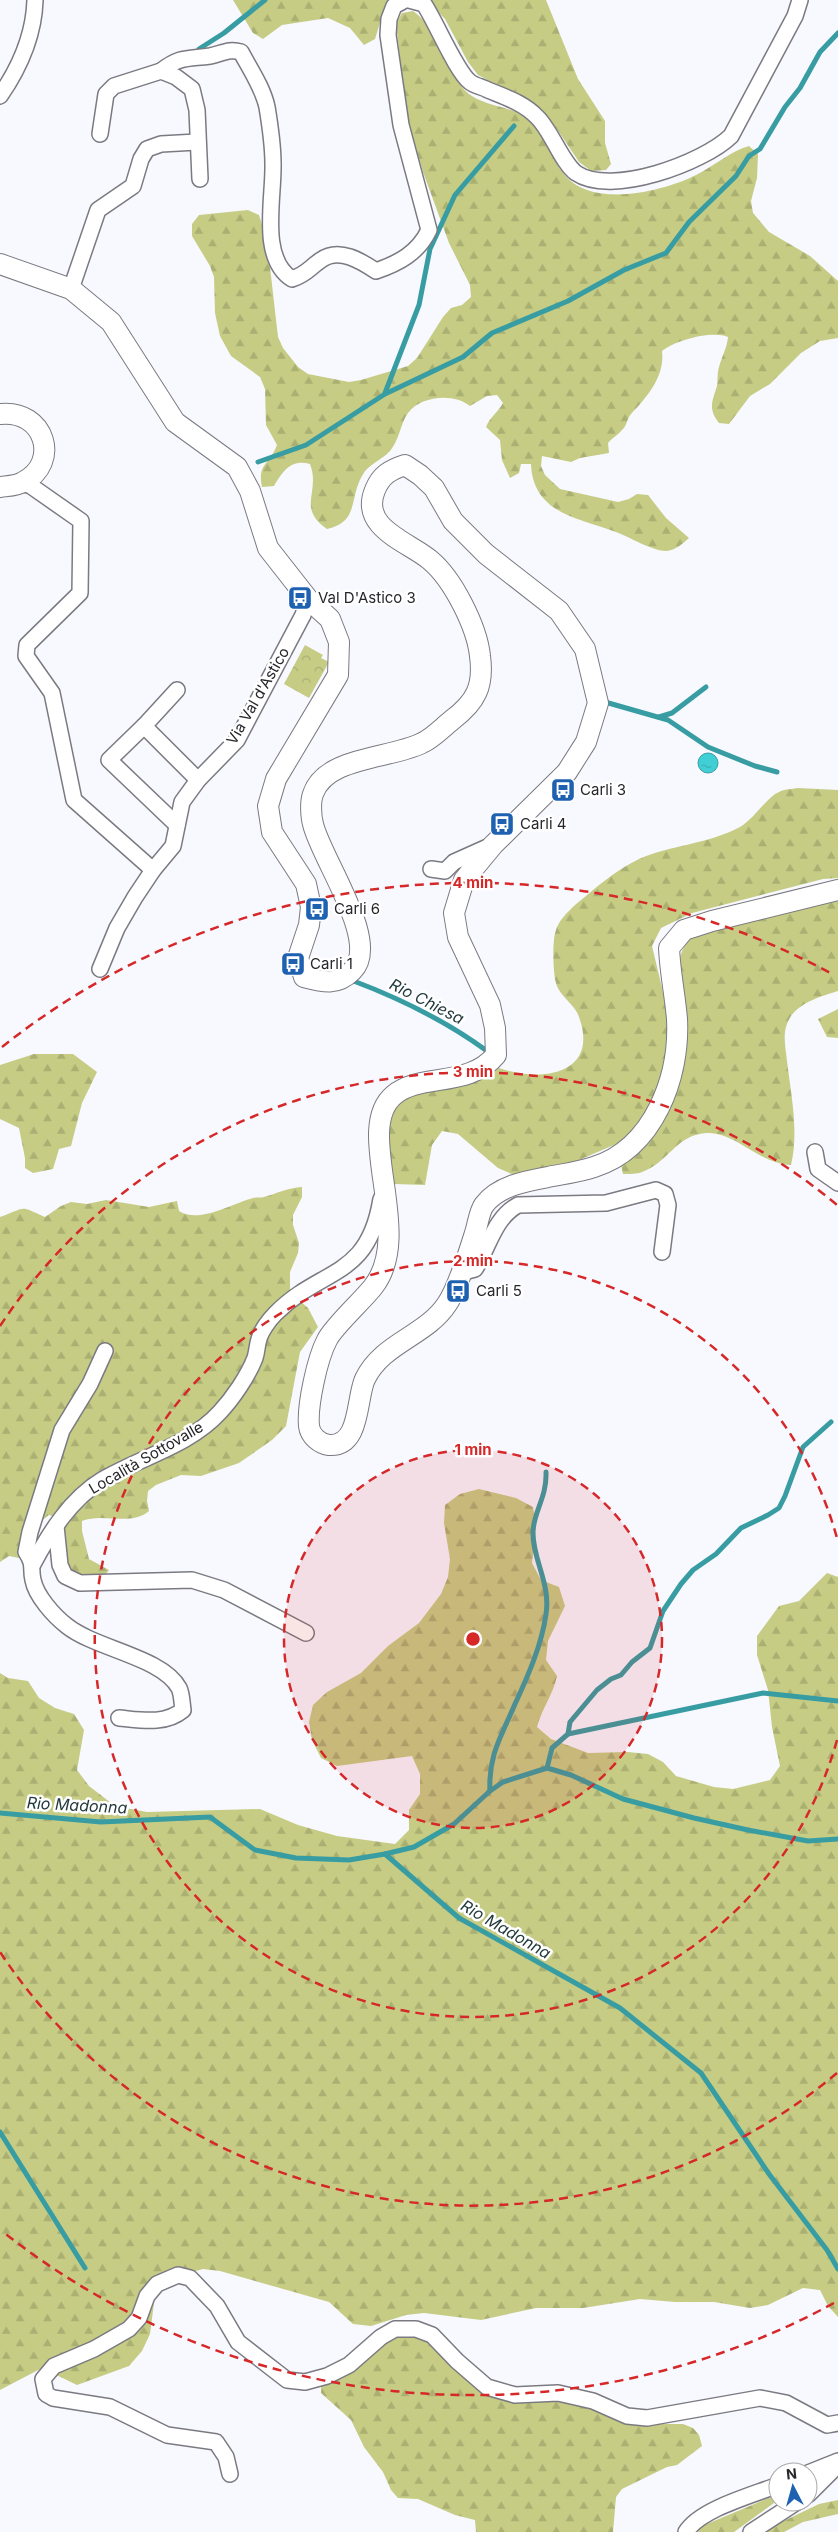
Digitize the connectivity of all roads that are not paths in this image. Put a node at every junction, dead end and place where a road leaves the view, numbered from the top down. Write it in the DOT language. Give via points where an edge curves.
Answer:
graph roads {
  1 [pos="34,0"];
  2 [pos="405,0"];
  3 [pos="409,0"];
  4 [pos="800,0"];
  5 [pos="161,71"];
  6 [pos="0,96"];
  7 [pos="100,134"];
  8 [pos="197,142"];
  9 [pos="200,179"];
  10 [pos="0,264"];
  11 [pos="71,289"];
  12 [pos="0,414"];
  13 [pos="22,483"];
  14 [pos="0,487"];
  15 [pos="308,599"];
  16 [pos="177,690"];
  17 [pos="144,726"];
  18 [pos="198,780"];
  19 [pos="177,825"];
  20 [pos="493,845"];
  21 [pos="431,869"];
  22 [pos="153,870"];
  23 [pos="838,890"];
  24 [pos="100,969"];
  25 [pos="815,1152"];
  26 [pos="384,1181"];
  27 [pos="838,1183"];
  28 [pos="662,1252"];
  29 [pos="460,1273"];
  30 [pos="105,1351"];
  31 [pos="56,1526"];
  32 [pos="33,1564"];
  33 [pos="306,1634"];
  34 [pos="119,1718"];
  35 [pos="838,2423"];
  36 [pos="838,2463"];
  37 [pos="818,2470"];
  38 [pos="230,2474"];
  39 [pos="818,2484"];
  40 [pos="768,2489"];
  41 [pos="782,2512"];
  42 [pos="686,2532"];
  43 [pos="750,2532"];
  1 -- 6 [label="street" via="34,22 22,58"];
  2 -- 5 [label="street" via="394,6 388,35 401,125 429,230 423,244 398,264 376,272 357,258 337,255 323,258 306,274 292,279 283,273 275,258 270,227 273,164 266,106 241,52 233,49 212,56 187,57 172,62"];
  3 -- 4 [label="street" via="424,4 459,67 471,82 520,104 538,117 575,172 594,182 622,182 690,162 720,147 731,136 795,16"];
  5 -- 7 [label="street" via="114,86 106,94"];
  5 -- 8 [label="street" via="192,89 198,110"];
  8 -- 9 [label="street"];
  8 -- 11 [label="street" via="161,144 146,149 133,186 98,210"];
  10 -- 11 [label="street"];
  11 -- 15 [label="street" via="112,322 176,422 237,467 250,491 268,548"];
  12 -- 13 [label="street" via="12,413 30,420 42,434 44,457 36,472"];
  13 -- 14 [label="street"];
  13 -- 22 [label="street" via="81,521 80,593 27,645 26,656 52,693 74,800"];
  15 -- 18 [label="street, Via Val d'Astico" via="303,615 237,740"];
  15 -- 20 [label="street" via="330,619 339,642 338,674 276,780 268,806 272,832 306,884 311,907 309,925 298,958 304,977 325,983 344,980 356,968 361,941 355,919 313,823 312,796 317,787 334,770 422,743 469,707 481,684 475,633 451,584 430,560 379,524 373,511 372,497 379,480 390,470 405,466 434,488 453,521 486,554 558,611 588,658 598,703 586,742 567,772"];
  16 -- 17 [label="street"];
  17 -- 18 [label="street"];
  17 -- 19 [label="street" via="109,760"];
  18 -- 19 [label="street, Via Val d'Astico" via="182,802"];
  19 -- 22 [label="street, Via Val d'Astico" via="173,846"];
  20 -- 21 [label="street" via="454,862 445,871"];
  20 -- 26 [label="street" via="464,880 454,913 458,937 490,1005 496,1055 486,1068 394,1095 378,1122"];
  22 -- 24 [label="street, Via Val d'Astico" via="117,928"];
  23 -- 29 [label="street" via="684,930 669,948 677,1020 673,1074 652,1122 632,1146 596,1167 500,1191 483,1206"];
  25 -- 27 [label="street" via="818,1169"];
  26 -- 29 [label="street" via="389,1250 380,1278 327,1338 313,1382 309,1427 317,1440 323,1444 338,1444 350,1435 365,1378 386,1352 422,1329 447,1304"];
  26 -- 31 [label="street, Località Sottovalle" via="378,1217 370,1238 357,1257 274,1315 259,1338 255,1357 245,1377 221,1412 199,1431 102,1480 78,1498"];
  28 -- 29 [label="street" via="668,1205 665,1194 656,1190 606,1203 518,1205 499,1220 475,1269"];
  30 -- 32 [label="street" via="90,1384 62,1430 52,1457 26,1552"];
  31 -- 32 [label="street, Località Sottovalle"];
  31 -- 33 [label="street" via="60,1565 65,1576 80,1583 192,1580 224,1590"];
  32 -- 34 [label="street" via="33,1581 44,1601 66,1626 122,1654 138,1657 160,1670 179,1688 183,1710 173,1719"];
  35 -- 38 [label="street" via="827,2425 786,2403 760,2398 647,2418 627,2416 593,2401 558,2393 515,2395 487,2386 432,2335 416,2329 395,2329 381,2337 349,2366 327,2376 305,2382 288,2380 238,2342 217,2306 190,2278 178,2275 157,2284 129,2330 102,2346 54,2366 43,2379 46,2394 53,2398 110,2408 167,2435 216,2442 224,2452"];
  36 -- 37 [label="street"];
  36 -- 39 [label="street"];
  40 -- 42 [label="street" via="709,2513 691,2524"];
  41 -- 43 [label="street"];
}
